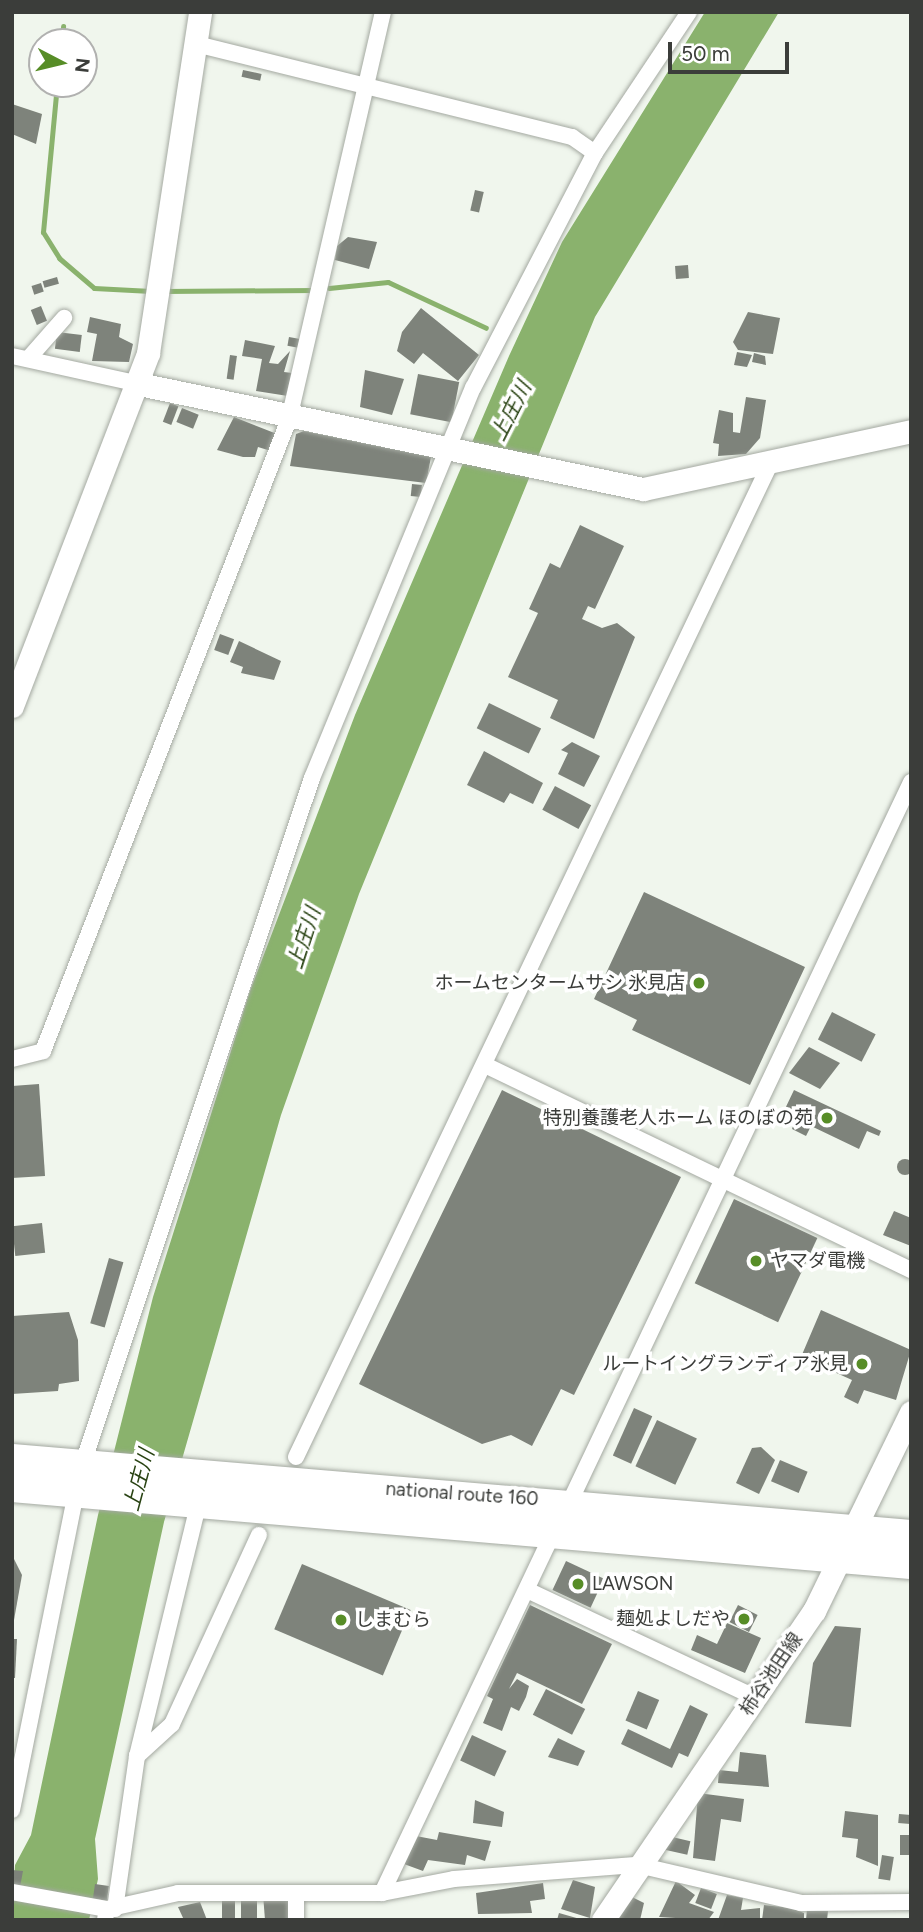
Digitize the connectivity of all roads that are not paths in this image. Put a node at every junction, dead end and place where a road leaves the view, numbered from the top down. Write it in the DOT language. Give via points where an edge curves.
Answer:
graph roads {
  1 [pos="201,12"];
  2 [pos="383,12"];
  3 [pos="689,12"];
  4 [pos="195,44"];
  5 [pos="366,83"];
  6 [pos="595,153"];
  7 [pos="64,318"];
  8 [pos="20,357"];
  9 [pos="139,384"];
  10 [pos="289,419"];
  11 [pos="911,431"];
  12 [pos="447,450"];
  13 [pos="770,464"];
  14 [pos="12,706"];
  15 [pos="911,782"];
  16 [pos="12,1059"];
  17 [pos="487,1066"];
  18 [pos="727,1181"];
  19 [pos="911,1270"];
  20 [pos="911,1412"];
  21 [pos="296,1457"];
  22 [pos="12,1459"];
  23 [pos="80,1483"];
  24 [pos="12,1487"];
  25 [pos="193,1493"];
  26 [pos="571,1502"];
  27 [pos="555,1530"];
  28 [pos="855,1530"];
  29 [pos="259,1535"];
  30 [pos="911,1535"];
  31 [pos="843,1558"];
  32 [pos="911,1563"];
  33 [pos="529,1591"];
  34 [pos="756,1698"];
  35 [pos="137,1756"];
  36 [pos="12,1810"];
  37 [pos="638,1865"];
  38 [pos="12,1892"];
  39 [pos="382,1893"];
  40 [pos="296,1895"];
  41 [pos="911,1902"];
  42 [pos="835,1903"];
  43 [pos="109,1913"];
  44 [pos="296,1920"];
  45 [pos="603,1920"];
  46 [pos="834,1920"];
  1 -- 4 [label="street"];
  2 -- 5 [label="street"];
  3 -- 6 [label="street"];
  4 -- 5 [label="street"];
  4 -- 9 [label="street"];
  5 -- 6 [label="street" via="572,137"];
  5 -- 10 [label="street"];
  6 -- 12 [label="street" via="517,296"];
  7 -- 8 [label="street"];
  8 -- 9 [label="street"];
  9 -- 10 [label="street"];
  9 -- 14 [label="street"];
  10 -- 12 [label="street"];
  10 -- 16 [label="street" via="43,1051"];
  11 -- 13 [label="street"];
  12 -- 13 [label="street" via="643,489"];
  12 -- 23 [label="street" via="307,791"];
  13 -- 17 [label="street"];
  15 -- 18 [label="street"];
  17 -- 18 [label="street"];
  17 -- 21 [label="street"];
  18 -- 19 [label="street"];
  18 -- 26 [label="street"];
  20 -- 28 [label="street, 柿谷池田線"];
  22 -- 23 [label="highway"];
  23 -- 24 [label="highway"];
  23 -- 25 [label="highway"];
  23 -- 36 [label="street"];
  25 -- 26 [label="highway, national route 160"];
  25 -- 27 [label="highway, national route 160"];
  25 -- 35 [label="street"];
  26 -- 27 [label="street"];
  26 -- 28 [label="highway, national route 160"];
  27 -- 31 [label="highway, national route 160"];
  27 -- 33 [label="street"];
  28 -- 30 [label="highway, national route 160"];
  28 -- 31 [label="street, 柿谷池田線"];
  29 -- 35 [label="street" via="172,1724"];
  31 -- 32 [label="highway, national route 160"];
  31 -- 34 [label="street, 柿谷池田線"];
  33 -- 34 [label="street"];
  33 -- 39 [label="street"];
  34 -- 37 [label="street, 柿谷池田線"];
  35 -- 43 [label="street"];
  37 -- 39 [label="street" via="454,1879"];
  37 -- 42 [label="street" via="801,1903"];
  37 -- 45 [label="street, 柿谷池田線"];
  38 -- 43 [label="street"];
  39 -- 40 [label="street"];
  40 -- 43 [label="street" via="240,1889 178,1893"];
  40 -- 44 [label="street"];
  41 -- 42 [label="street"];
  42 -- 46 [label="street"];
}
